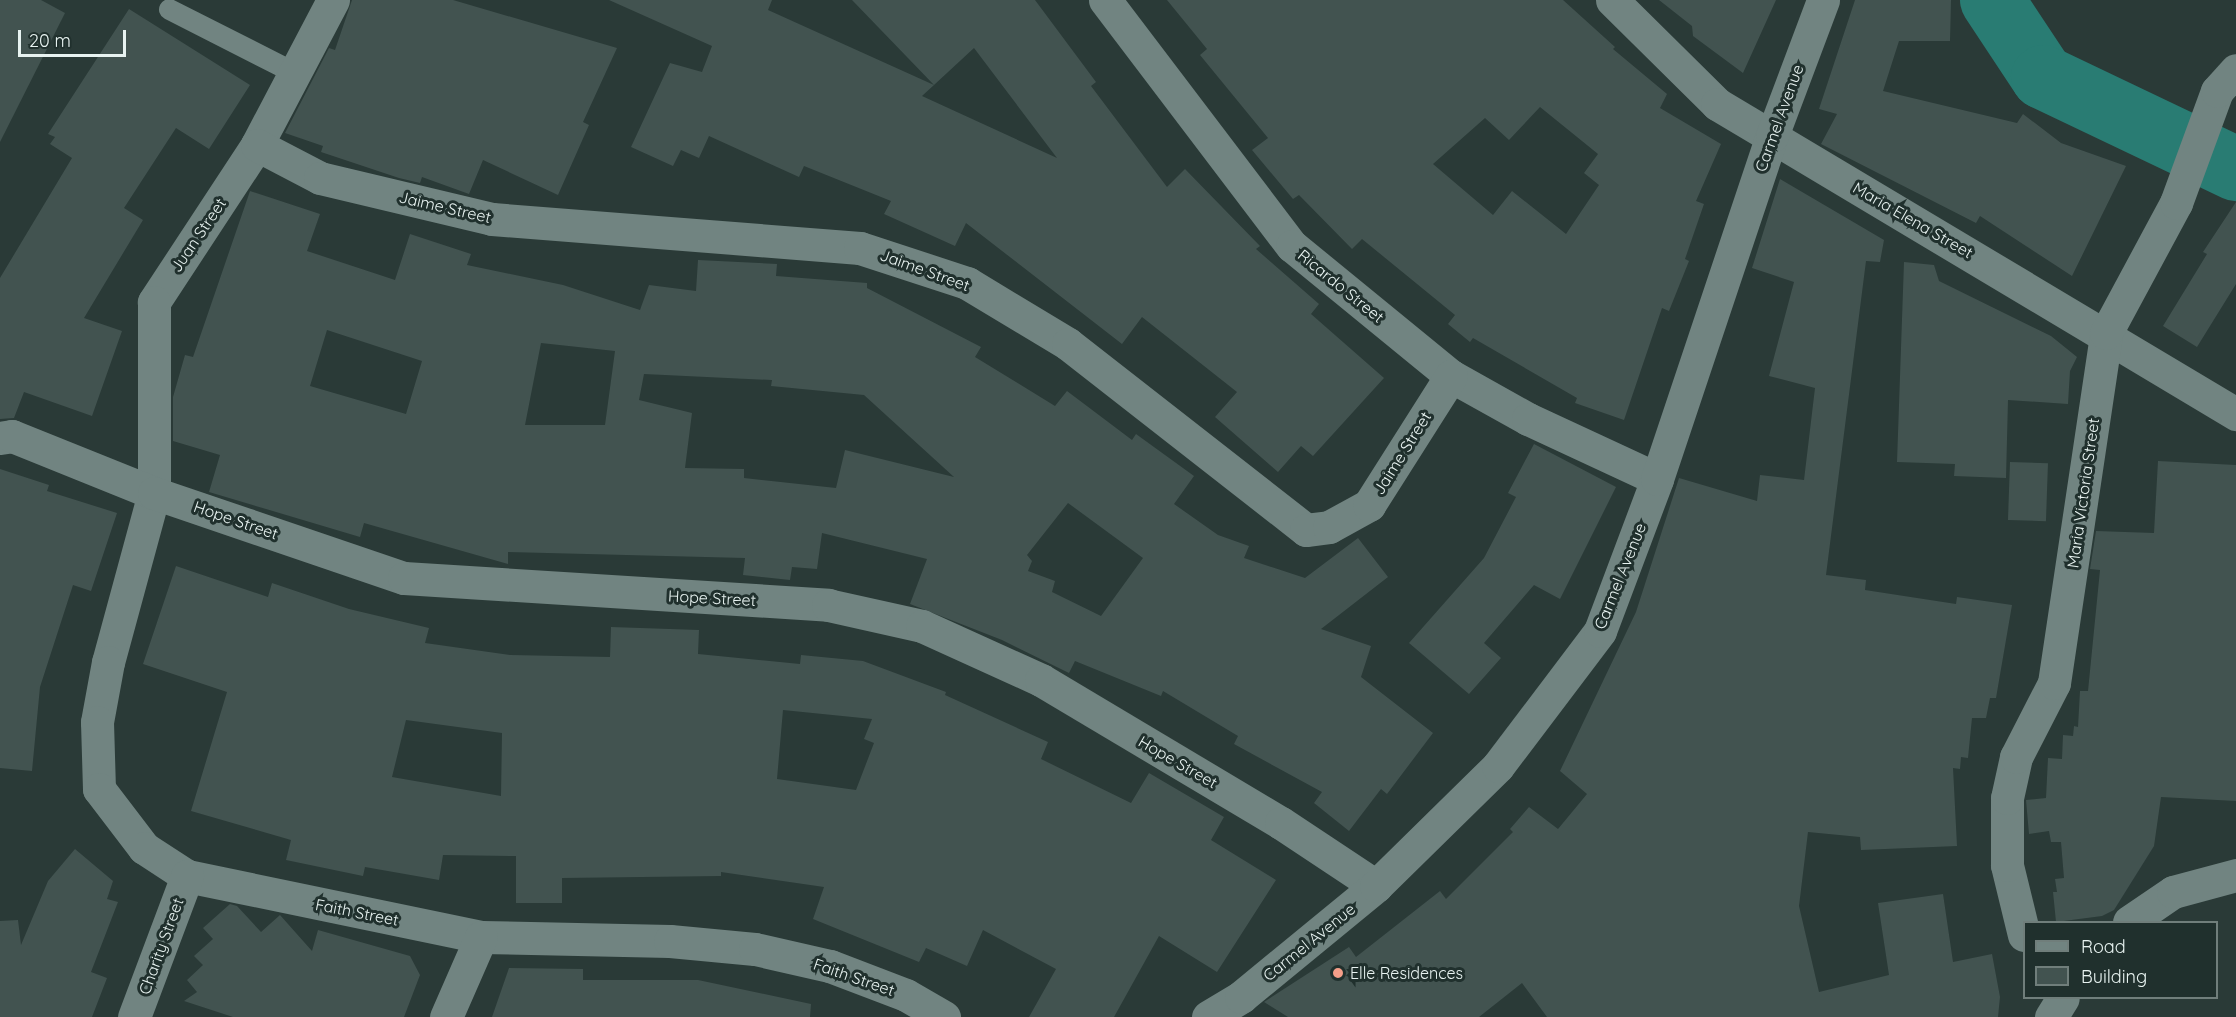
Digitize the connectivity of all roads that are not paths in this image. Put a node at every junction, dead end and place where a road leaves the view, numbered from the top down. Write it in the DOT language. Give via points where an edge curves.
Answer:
graph roads {
  1 [pos="333,0"];
  2 [pos="1105,0"];
  3 [pos="1612,0"];
  4 [pos="1823,0"];
  5 [pos="169,9"];
  6 [pos="297,74"];
  7 [pos="2227,80"];
  8 [pos="1772,135"];
  9 [pos="257,145"];
  10 [pos="2106,333"];
  11 [pos="1451,376"];
  12 [pos="2236,414"];
  13 [pos="0,438"];
  14 [pos="1657,480"];
  15 [pos="154,493"];
  16 [pos="2236,875"];
  17 [pos="187,876"];
  18 [pos="1376,886"];
  19 [pos="2130,921"];
  20 [pos="2023,927"];
  21 [pos="482,937"];
  22 [pos="134,1017"];
  23 [pos="446,1017"];
  24 [pos="944,1017"];
  25 [pos="1208,1017"];
  1 -- 6 [label="street, Juan Street"];
  2 -- 11 [label="street, Ricardo Street" via="1292,246"];
  3 -- 8 [label="street, Maria Elena Street" via="1700,91"];
  4 -- 8 [label="street, Carmel Avenue"];
  5 -- 6 [label="lane"];
  6 -- 9 [label="street, Juan Street"];
  7 -- 10 [label="street, Maria Victoria Street" via="2176,203"];
  8 -- 10 [label="street, Maria Elena Street"];
  8 -- 14 [label="street, Carmel Avenue"];
  9 -- 11 [label="street, Jaime Street" via="320,178 492,219 860,248 967,283 1068,344 1306,530 1329,527 1369,504"];
  9 -- 15 [label="street, Juan Street" via="154,302"];
  10 -- 12 [label="street, Maria Elena Street"];
  10 -- 20 [label="street, Maria Victoria Street" via="2054,683 2016,757 2007,798 2007,865"];
  11 -- 14 [label="street, Ricardo Street" via="1528,419"];
  13 -- 15 [label="street, Hope Street" via="12,436"];
  14 -- 18 [label="street, Carmel Avenue" via="1600,631 1498,766"];
  15 -- 17 [label="street, Faith Street" via="108,662 97,722 99,789 144,848"];
  15 -- 18 [label="street, Hope Street" via="404,578 828,605 922,626 1041,680 1281,823"];
  16 -- 19 [label="street" via="2173,892"];
  17 -- 21 [label="street, Faith Street"];
  17 -- 22 [label="street, Charity Street"];
  18 -- 25 [label="street, Carmel Avenue" via="1241,997"];
  21 -- 23 [label="street"];
  21 -- 24 [label="street, Faith Street" via="670,941 755,949 830,966 906,995"];
}
